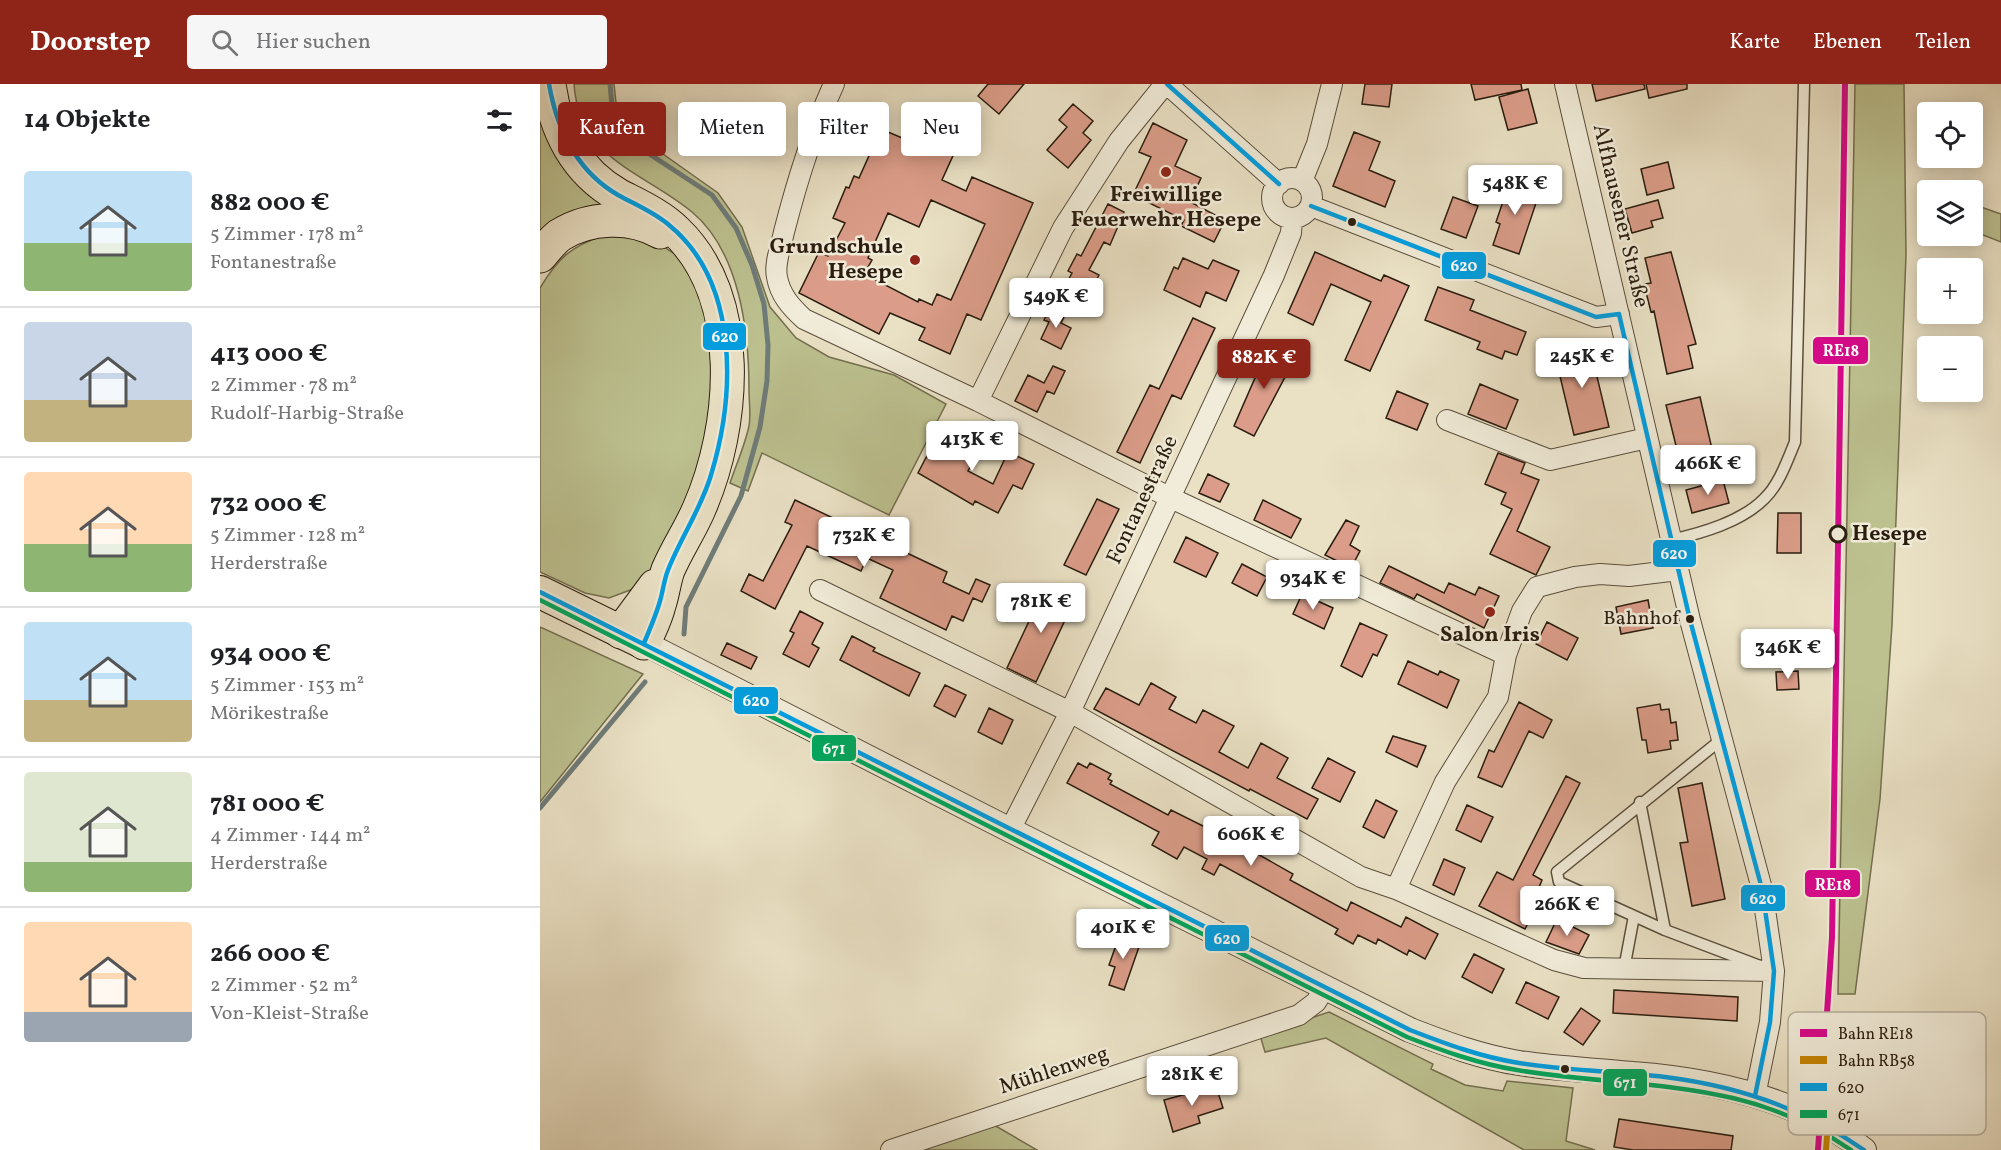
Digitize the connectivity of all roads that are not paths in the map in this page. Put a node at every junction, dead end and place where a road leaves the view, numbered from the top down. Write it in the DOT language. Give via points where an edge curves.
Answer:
graph roads {
  1 [pos="549,84"];
  2 [pos="834,84"];
  3 [pos="1166,84"];
  4 [pos="1332,84"];
  5 [pos="1565,84"];
  6 [pos="1804,84"];
  7 [pos="1302,181"];
  8 [pos="1279,184"];
  9 [pos="1311,206"];
  10 [pos="1292,218"];
  11 [pos="691,250"];
  12 [pos="540,255"];
  13 [pos="1619,314"];
  14 [pos="978,401"];
  15 [pos="1447,420"];
  16 [pos="1647,438"];
  17 [pos="1171,498"];
  18 [pos="1671,540"];
  19 [pos="1678,570"];
  20 [pos="820,590"];
  21 [pos="540,592"];
  22 [pos="633,638"];
  23 [pos="1506,656"];
  24 [pos="1070,712"];
  25 [pos="1722,739"];
  26 [pos="1640,802"];
  27 [pos="1010,830"];
  28 [pos="1396,890"];
  29 [pos="1634,916"];
  30 [pos="1665,930"];
  31 [pos="1624,969"];
  32 [pos="1774,971"];
  33 [pos="1324,989"];
  34 [pos="1755,1096"];
  35 [pos="1788,1108"];
  36 [pos="1842,1135"];
  37 [pos="891,1150"];
  38 [pos="1864,1150"];
  1 -- 11 [label="highway" via="552,108 563,138 586,171 676,231"];
  2 -- 14 [label="street" via="811,138 793,197 777,265 781,291 804,319"];
  3 -- 8 [label="street"];
  3 -- 14 [label="street" via="1119,141 1063,228"];
  4 -- 7 [label="street" via="1317,144"];
  5 -- 13 [label="street, Alfhausener Straße"];
  6 -- 18 [label="lane" via="1795,442 1765,499 1738,517"];
  7 -- 8 [label="street" via="1291,178"];
  7 -- 9 [label="street" via="1311,192"];
  8 -- 10 [label="street" via="1273,195 1275,208 1284,217"];
  9 -- 10 [label="street" via="1304,215"];
  9 -- 13 [label="street" via="1596,317"];
  10 -- 17 [label="street, Fontanestraße" via="1291,233 1274,275"];
  11 -- 12 [label="highway" via="654,229 623,220 593,222 559,236"];
  11 -- 22 [label="highway" via="703,263 719,308 727,349 727,394 713,469 699,508 668,571 643,599"];
  13 -- 16 [label="street, Alfhausener Straße"];
  14 -- 17 [label="street"];
  15 -- 16 [label="street" via="1550,459"];
  16 -- 18 [label="street, Alfhausener Straße"];
  17 -- 23 [label="street"];
  17 -- 24 [label="street, Fontanestraße"];
  18 -- 19 [label="street, Alfhausener Straße"];
  19 -- 23 [label="street" via="1639,576 1575,577 1537,587 1522,611"];
  19 -- 25 [label="street, Alfhausener Straße"];
  20 -- 24 [label="street"];
  21 -- 22 [label="main road"];
  22 -- 27 [label="street"];
  23 -- 28 [label="street" via="1498,697 1445,782"];
  24 -- 27 [label="street, Fontanestraße"];
  24 -- 28 [label="street" via="1361,877"];
  25 -- 26 [label="lane"];
  25 -- 32 [label="street, Alfhausener Straße" via="1762,890"];
  26 -- 29 [label="lane" via="1557,872 1558,882"];
  26 -- 30 [label="lane"];
  27 -- 33 [label="street"];
  28 -- 31 [label="street" via="1554,960 1584,968"];
  29 -- 30 [label="lane"];
  29 -- 31 [label="lane"];
  30 -- 32 [label="lane"];
  31 -- 32 [label="street"];
  32 -- 34 [label="street, Alfhausener Straße" via="1770,1022"];
  33 -- 34 [label="street" via="1410,1030 1478,1054 1519,1063 1678,1080"];
  33 -- 37 [label="street, Mühlenweg" via="1316,1002 1299,1015"];
  34 -- 35 [label="street"];
  36 -- 38 [label="street"];
}
